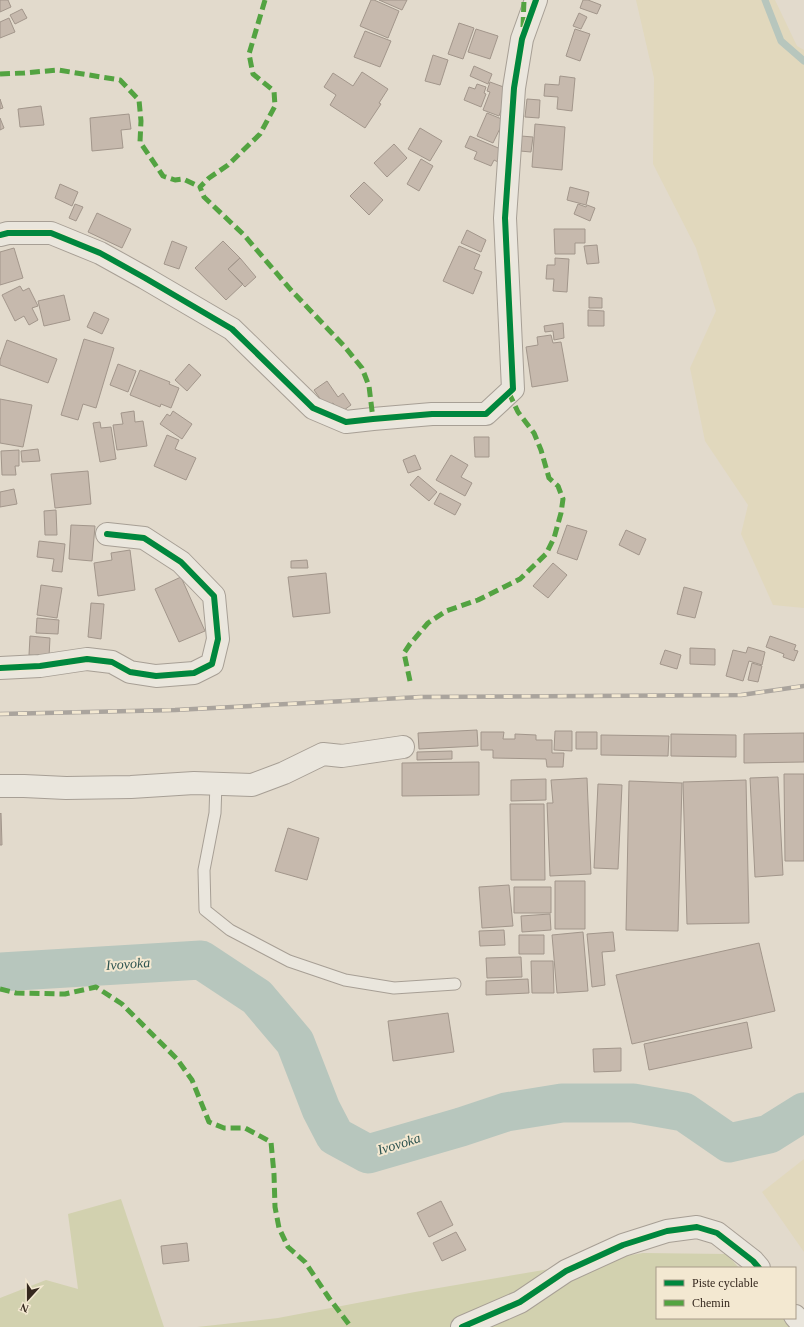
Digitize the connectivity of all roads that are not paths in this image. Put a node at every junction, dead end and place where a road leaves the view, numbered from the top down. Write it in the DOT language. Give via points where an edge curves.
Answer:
graph roads {
  1 [pos="536,0"];
  2 [pos="3,233"];
  3 [pos="107,534"];
  4 [pos="0,668"];
  5 [pos="403,747"];
  6 [pos="216,783"];
  7 [pos="0,786"];
  8 [pos="455,984"];
  9 [pos="758,1267"];
  10 [pos="796,1317"];
  11 [pos="804,1326"];
  12 [pos="462,1327"];
  1 -- 2 [label="street" via="522,39 514,88 505,218 513,389 486,414 432,414 346,422 313,408 232,329 100,253 51,233"];
  3 -- 4 [label="street" via="144,538 181,562 214,596 218,639 212,664 194,674 156,676 130,672 112,662 87,659 40,666"];
  5 -- 6 [label="street" via="342,756 323,754 252,785"];
  6 -- 7 [label="street" via="124,788"];
  6 -- 8 [label="lane" via="215,813 204,870 205,910 230,930 289,961 345,980 394,988"];
  9 -- 12 [label="street" via="753,1260 717,1233 697,1227 667,1231 623,1245 566,1271 520,1302"];
  10 -- 11 [label="street"];
}
